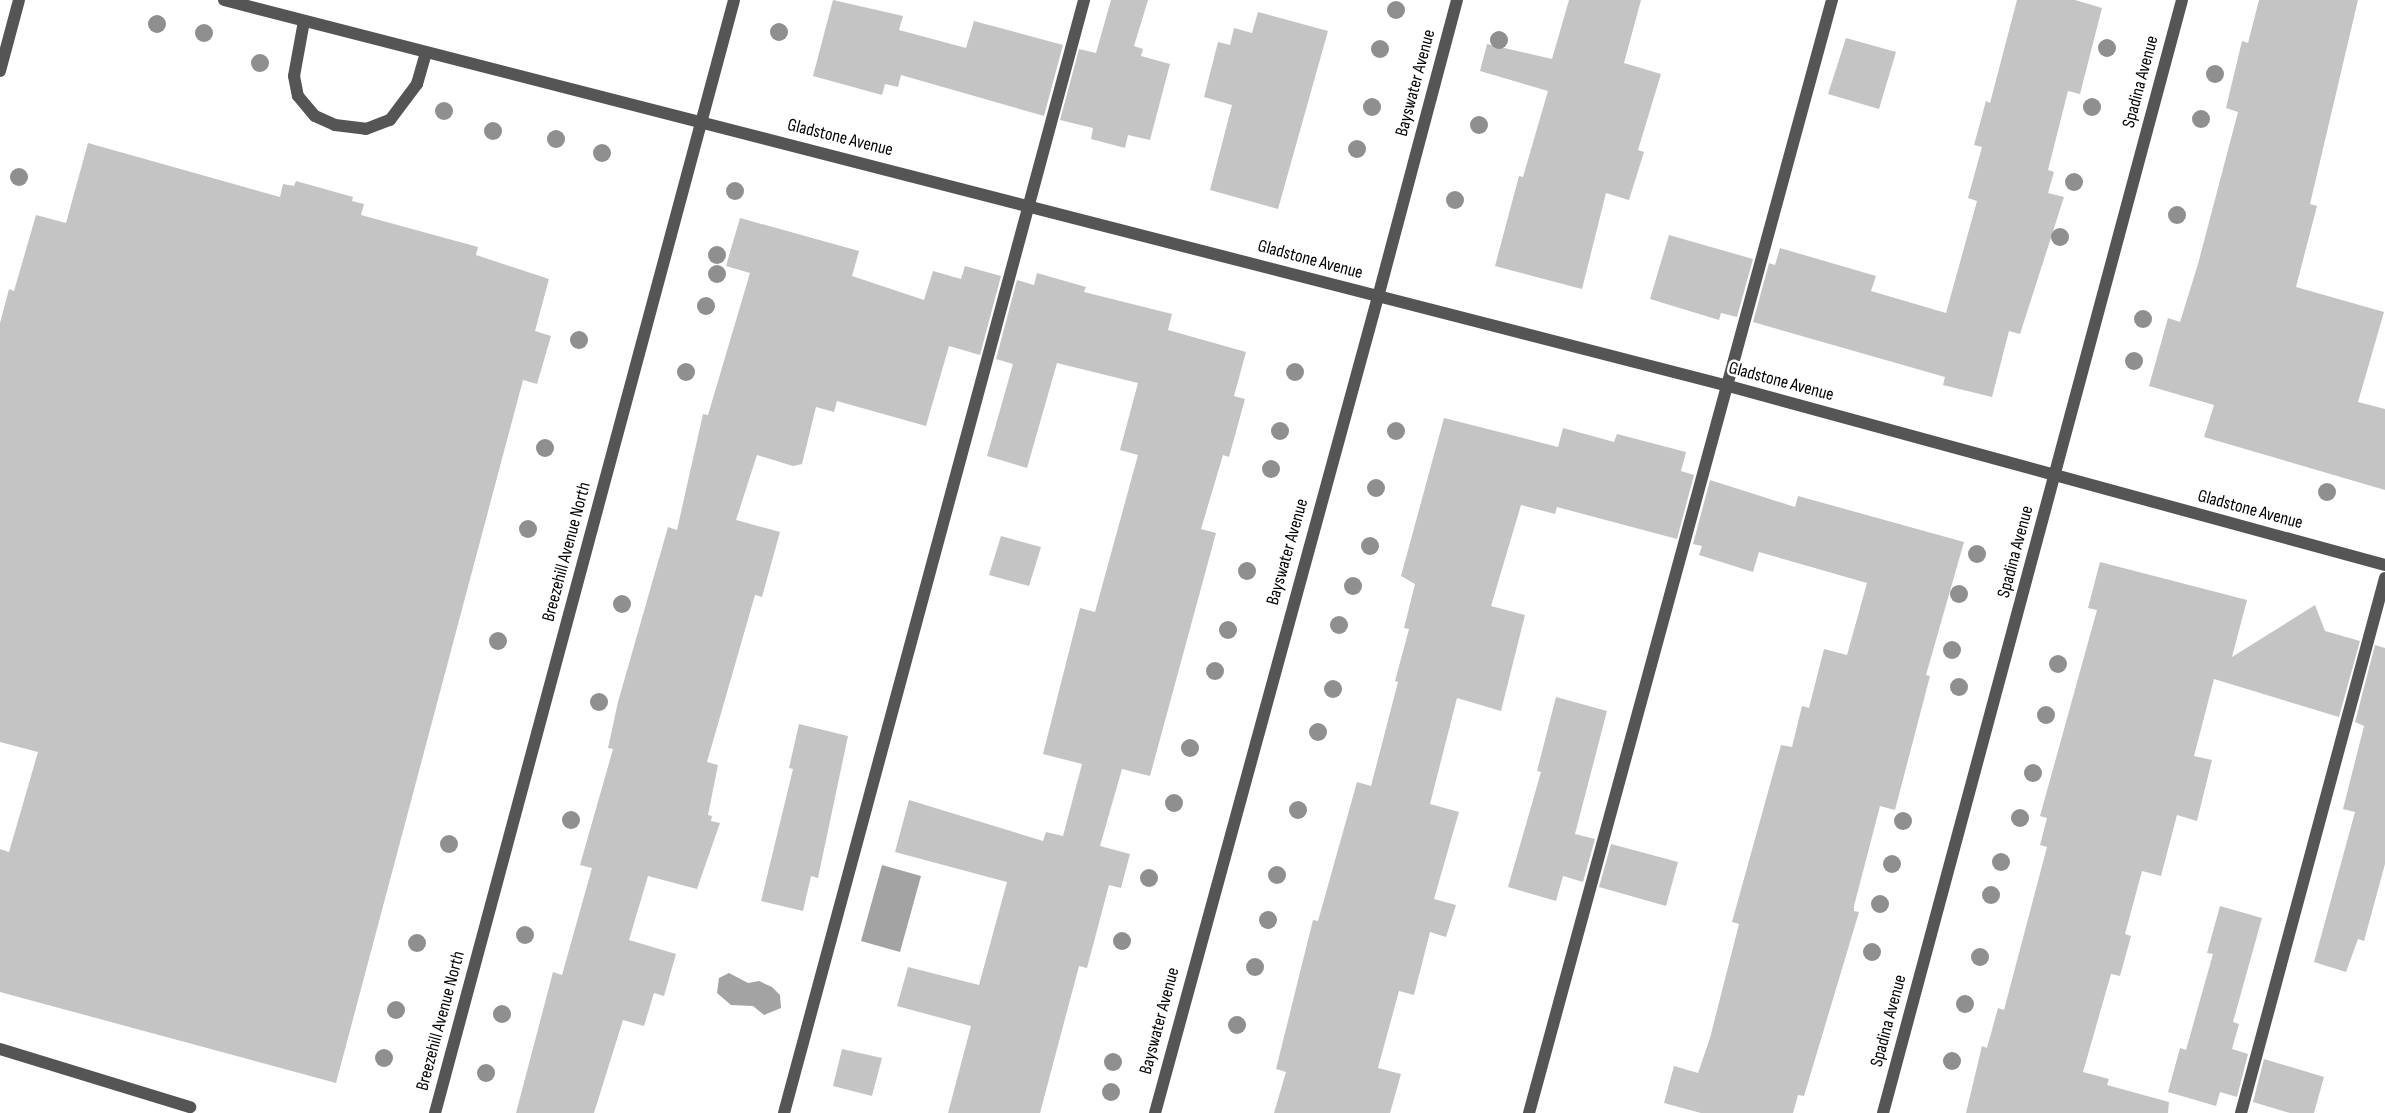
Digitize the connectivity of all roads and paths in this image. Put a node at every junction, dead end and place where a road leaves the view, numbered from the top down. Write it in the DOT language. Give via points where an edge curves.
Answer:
graph roads {
  1 [pos="19,0"];
  2 [pos="224,0"];
  3 [pos="734,0"];
  4 [pos="1084,0"];
  5 [pos="1457,0"];
  6 [pos="1832,0"];
  7 [pos="2182,0"];
  8 [pos="304,21"];
  9 [pos="426,53"];
  10 [pos="0,71"];
  11 [pos="701,121"];
  12 [pos="1028,204"];
  13 [pos="1378,297"];
  14 [pos="1725,385"];
  15 [pos="2054,476"];
  16 [pos="2385,565"];
  17 [pos="2385,578"];
  18 [pos="0,1049"];
  19 [pos="190,1107"];
  20 [pos="435,1113"];
  21 [pos="784,1113"];
  22 [pos="1155,1113"];
  23 [pos="1529,1113"];
  24 [pos="1883,1113"];
  25 [pos="2241,1113"];
  1 -- 10 [label="street"];
  2 -- 8 [label="street, Gladstone Avenue"];
  3 -- 11 [label="street, Breezehill Avenue North"];
  4 -- 12 [label="street"];
  5 -- 13 [label="street, Bayswater Avenue"];
  6 -- 14 [label="street"];
  7 -- 15 [label="street, Spadina Avenue"];
  8 -- 9 [label="street, Gladstone Avenue"];
  8 -- 9 [label="street" via="294,76 298,96 315,116 335,125 366,129 390,120 417,84"];
  9 -- 11 [label="street, Gladstone Avenue"];
  11 -- 12 [label="street, Gladstone Avenue"];
  11 -- 20 [label="street, Breezehill Avenue North"];
  12 -- 13 [label="street, Gladstone Avenue"];
  12 -- 21 [label="street"];
  13 -- 14 [label="street, Gladstone Avenue"];
  13 -- 22 [label="street, Bayswater Avenue"];
  14 -- 15 [label="street, Gladstone Avenue"];
  14 -- 23 [label="street"];
  15 -- 16 [label="street, Gladstone Avenue"];
  15 -- 24 [label="street, Spadina Avenue"];
  17 -- 25 [label="street"];
  18 -- 19 [label="street"];
}
